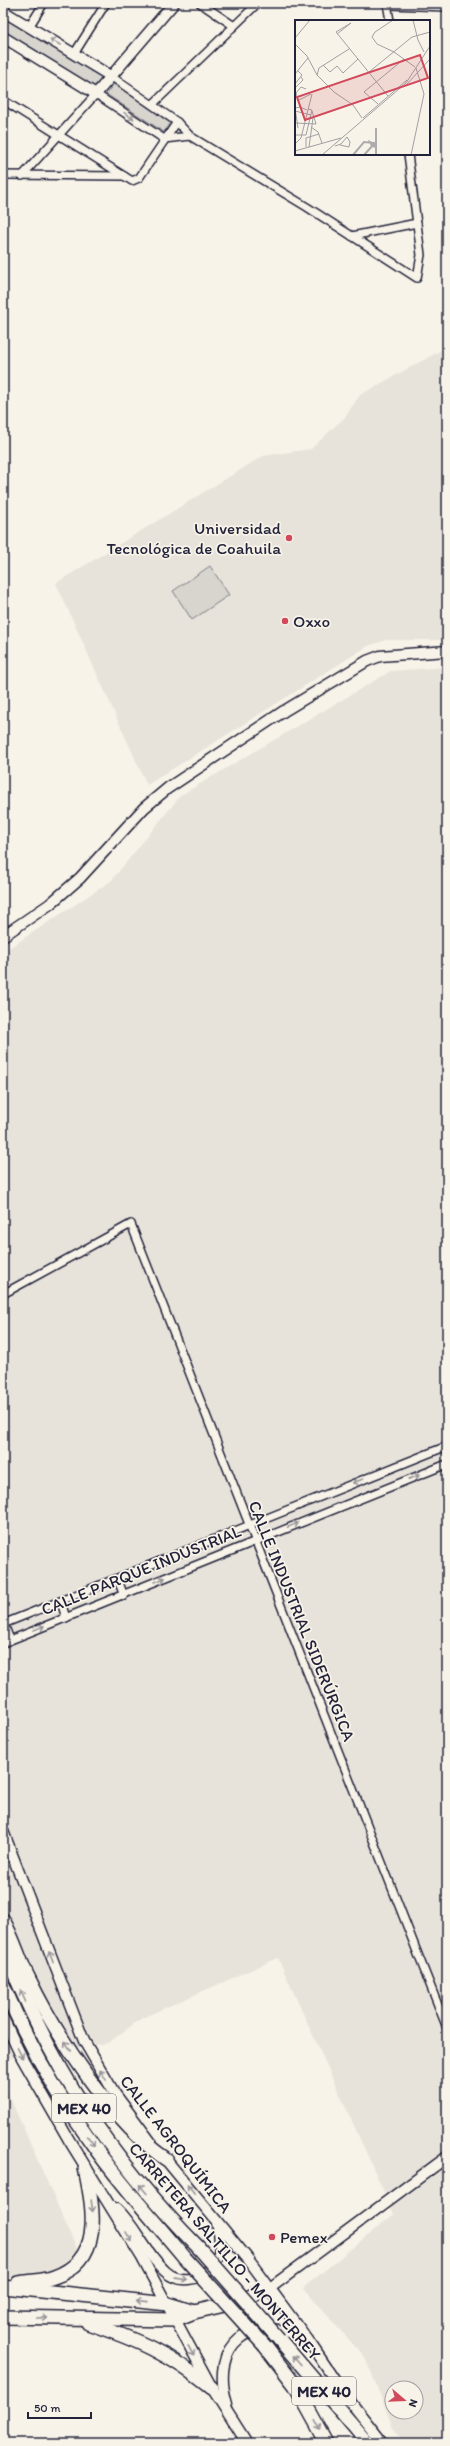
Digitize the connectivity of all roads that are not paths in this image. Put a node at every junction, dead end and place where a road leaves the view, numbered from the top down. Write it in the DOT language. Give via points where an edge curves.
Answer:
graph roads {
  1 [pos="44,3"];
  2 [pos="106,3"];
  3 [pos="174,3"];
  4 [pos="200,3"];
  5 [pos="258,3"];
  6 [pos="388,4"];
  7 [pos="447,7"];
  8 [pos="3,11"];
  9 [pos="390,20"];
  10 [pos="234,26"];
  11 [pos="29,27"];
  12 [pos="3,37"];
  13 [pos="74,54"];
  14 [pos="112,77"];
  15 [pos="96,94"];
  16 [pos="3,100"];
  17 [pos="153,104"];
  18 [pos="177,122"];
  19 [pos="59,134"];
  20 [pos="190,136"];
  21 [pos="164,140"];
  22 [pos="408,155"];
  23 [pos="5,174"];
  24 [pos="22,176"];
  25 [pos="124,176"];
  26 [pos="417,223"];
  27 [pos="352,236"];
  28 [pos="447,651"];
  29 [pos="3,936"];
  30 [pos="3,1294"];
  31 [pos="447,1446"];
  32 [pos="447,1464"];
  33 [pos="248,1527"];
  34 [pos="254,1540"];
  35 [pos="118,1580"];
  36 [pos="124,1596"];
  37 [pos="61,1602"];
  38 [pos="66,1618"];
  39 [pos="4,1624"];
  40 [pos="7,1641"];
  41 [pos="3,1830"];
  42 [pos="3,1920"];
  43 [pos="3,1946"];
  44 [pos="3,1985"];
  45 [pos="3,2018"];
  46 [pos="447,2028"];
  47 [pos="447,2157"];
  48 [pos="166,2160"];
  49 [pos="86,2168"];
  50 [pos="108,2201"];
  51 [pos="217,2222"];
  52 [pos="3,2286"];
  53 [pos="270,2288"];
  54 [pos="168,2304"];
  55 [pos="194,2312"];
  56 [pos="3,2317"];
  57 [pos="75,2319"];
  58 [pos="174,2320"];
  59 [pos="308,2340"];
  60 [pos="212,2388"];
  61 [pos="230,2415"];
  62 [pos="247,2443"];
  63 [pos="327,2443"];
  64 [pos="368,2443"];
  65 [pos="383,2443"];
  1 -- 11 [label="street"];
  2 -- 13 [label="street"];
  3 -- 14 [label="street"];
  4 -- 10 [label="street"];
  5 -- 10 [label="street"];
  6 -- 7 [label="street"];
  6 -- 9 [label="street"];
  8 -- 11 [label="street"];
  10 -- 17 [label="street"];
  13 -- 11 [label="street, one-way"];
  12 -- 15 [label="street"];
  13 -- 14 [label="street"];
  14 -- 15 [label="street"];
  14 -- 17 [label="street"];
  15 -- 19 [label="street"];
  15 -- 21 [label="street, one-way"];
  16 -- 19 [label="street"];
  17 -- 18 [label="street"];
  18 -- 20 [label="street"];
  18 -- 21 [label="street"];
  19 -- 24 [label="street"];
  19 -- 25 [label="street"];
  20 -- 21 [label="street"];
  20 -- 27 [label="street"];
  21 -- 25 [label="street" via="139,178 132,181"];
  22 -- 26 [label="street"];
  23 -- 24 [label="street"];
  24 -- 25 [label="street"];
  26 -- 27 [label="street"];
  26 -- 27 [label="street" via="421,260 417,278"];
  28 -- 29 [label="street" via="380,656 367,661 284,711 168,788 144,808 80,878 50,904"];
  30 -- 33 [label="street, CALLE INDUSTRIAL SIDERÚRGICA" via="131,1224"];
  31 -- 33 [label="street, one-way"];
  34 -- 32 [label="street, CALLE PARQUE INDUSTRIAL, one-way"];
  33 -- 34 [label="street, CALLE INDUSTRIAL SIDERÚRGICA"];
  33 -- 35 [label="street"];
  36 -- 34 [label="street, CALLE PARQUE INDUSTRIAL, one-way"];
  34 -- 46 [label="street, CALLE INDUSTRIAL SIDERÚRGICA"];
  35 -- 36 [label="street"];
  35 -- 37 [label="street"];
  36 -- 38 [label="street, CALLE PARQUE INDUSTRIAL"];
  37 -- 38 [label="street"];
  37 -- 39 [label="street"];
  40 -- 38 [label="street, CALLE PARQUE INDUSTRIAL, one-way"];
  39 -- 40 [label="street"];
  48 -- 41 [label="street, CALLE AGROQUÍMICA, one-way" via="123,2105 84,2041"];
  48 -- 42 [label="highway, one-way" via="148,2148 128,2127 82,2066 46,2011"];
  64 -- 43 [label="highway, CARRETERA SALTILLO - MONTERREY / MEX 40, one-way, bridge" via="199,2248 136,2181 84,2109 39,2030"];
  44 -- 63 [label="highway, CARRETERA SALTILLO - MONTERREY / MEX 40, one-way, bridge" via="37,2057 81,2128 120,2181 185,2258 265,2346 295,2386"];
  45 -- 49 [label="street, one-way" via="22,2058"];
  47 -- 53 [label="street"];
  51 -- 48 [label="street, CALLE AGROQUÍMICA, one-way"];
  49 -- 50 [label="street"];
  49 -- 52 [label="highway, one-way" via="93,2224 90,2242 81,2258 65,2272 54,2277"];
  50 -- 51 [label="street, one-way" via="127,2219 165,2271 182,2279 197,2277 210,2270 216,2262 221,2248"];
  50 -- 54 [label="street, one-way"];
  51 -- 53 [label="street, CALLE AGROQUÍMICA"];
  54 -- 52 [label="highway, one-way"];
  53 -- 55 [label="highway" via="237,2302"];
  53 -- 59 [label="street, CALLE AGROQUÍMICA"];
  54 -- 55 [label="highway"];
  54 -- 58 [label="street"];
  55 -- 58 [label="highway"];
  56 -- 57 [label="highway, one-way"];
  57 -- 58 [label="highway"];
  57 -- 60 [label="highway" via="147,2344 182,2365"];
  58 -- 60 [label="street, one-way"];
  59 -- 61 [label="street" via="295,2333 272,2328 248,2332 236,2341 226,2354 221,2376"];
  59 -- 65 [label="street, CALLE AGROQUÍMICA" via="345,2396"];
  60 -- 61 [label="street"];
  61 -- 62 [label="street"];
}
